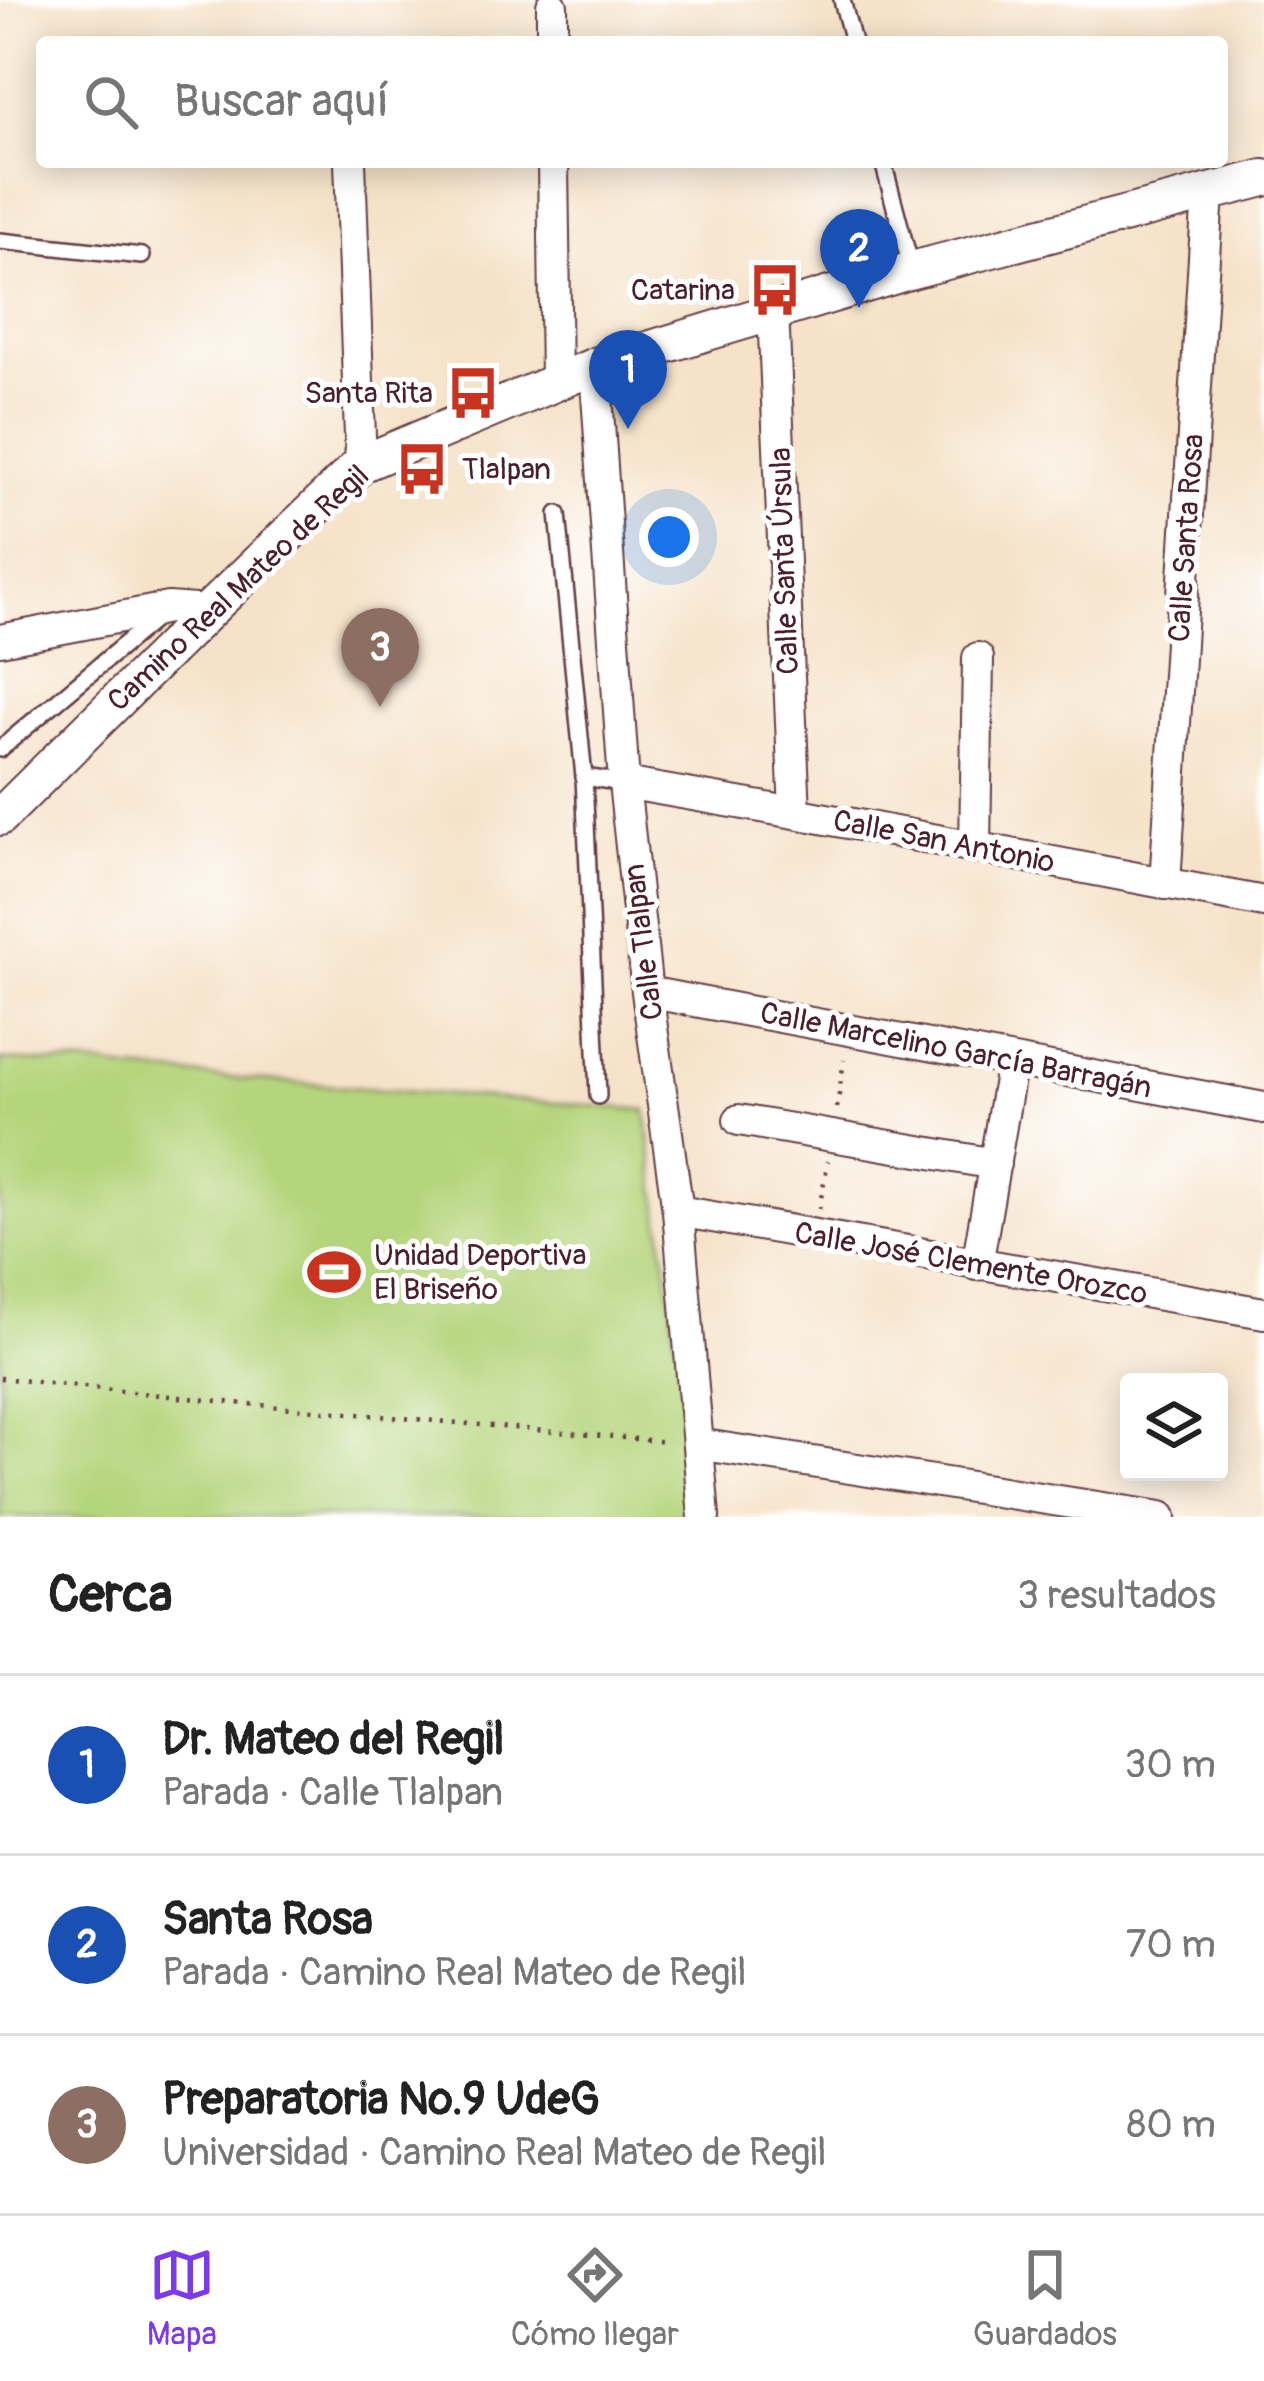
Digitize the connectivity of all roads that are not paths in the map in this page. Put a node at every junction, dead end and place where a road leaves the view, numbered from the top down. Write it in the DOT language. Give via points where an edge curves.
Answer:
graph roads {
  1 [pos="842,0"];
  2 [pos="551,6"];
  3 [pos="552,36"];
  4 [pos="851,36"];
  5 [pos="350,168"];
  6 [pos="554,168"];
  7 [pos="885,168"];
  8 [pos="1264,178"];
  9 [pos="1208,194"];
  10 [pos="0,241"];
  11 [pos="142,256"];
  12 [pos="912,270"];
  13 [pos="773,310"];
  14 [pos="595,366"];
  15 [pos="556,381"];
  16 [pos="361,464"];
  17 [pos="558,514"];
  18 [pos="168,608"];
  19 [pos="208,611"];
  20 [pos="0,640"];
  21 [pos="978,658"];
  22 [pos="0,749"];
  23 [pos="584,777"];
  24 [pos="624,783"];
  25 [pos="795,813"];
  26 [pos="0,817"];
  27 [pos="975,848"];
  28 [pos="1165,884"];
  29 [pos="1264,902"];
  30 [pos="647,992"];
  31 [pos="1012,1062"];
  32 [pos="598,1096"];
  33 [pos="1264,1108"];
  34 [pos="739,1120"];
  35 [pos="995,1164"];
  36 [pos="678,1211"];
  37 [pos="977,1265"];
  38 [pos="1264,1313"];
  39 [pos="698,1444"];
  40 [pos="704,1517"];
  41 [pos="1161,1517"];
  1 -- 4 [label="lane"];
  2 -- 3 [label="street"];
  5 -- 16 [label="street"];
  6 -- 15 [label="street"];
  7 -- 12 [label="lane"];
  8 -- 9 [label="street, Camino Real Mateo de Regil"];
  9 -- 12 [label="street, Camino Real Mateo de Regil"];
  9 -- 28 [label="street, Calle Santa Rosa"];
  10 -- 11 [label="lane"];
  12 -- 13 [label="street, Camino Real Mateo de Regil"];
  13 -- 14 [label="street, Camino Real Mateo de Regil"];
  13 -- 25 [label="street, Calle Santa Úrsula"];
  14 -- 15 [label="street, Camino Real Mateo de Regil"];
  14 -- 24 [label="street, Calle Tlalpan"];
  15 -- 16 [label="street, Camino Real Mateo de Regil"];
  16 -- 19 [label="street, Camino Real Mateo de Regil"];
  17 -- 23 [label="lane"];
  18 -- 19 [label="street"];
  18 -- 20 [label="street"];
  18 -- 22 [label="lane"];
  19 -- 26 [label="street, Camino Real Mateo de Regil"];
  21 -- 27 [label="street"];
  23 -- 24 [label="lane"];
  23 -- 32 [label="lane"];
  24 -- 25 [label="street, Calle San Antonio"];
  24 -- 30 [label="street, Calle Tlalpan"];
  25 -- 27 [label="street, Calle San Antonio"];
  27 -- 28 [label="street, Calle San Antonio"];
  28 -- 29 [label="street, Calle San Antonio"];
  30 -- 31 [label="street, Calle Marcelino García Barragán"];
  30 -- 36 [label="street, Calle Tlalpan"];
  31 -- 33 [label="street, Calle Marcelino García Barragán"];
  31 -- 35 [label="street"];
  34 -- 35 [label="street"];
  35 -- 37 [label="street"];
  36 -- 37 [label="street, Calle José Clemente Orozco"];
  36 -- 39 [label="street, Calle Tlalpan"];
  37 -- 38 [label="street, Calle José Clemente Orozco"];
  39 -- 40 [label="street, Calle Tlalpan"];
  39 -- 41 [label="street"];
}
